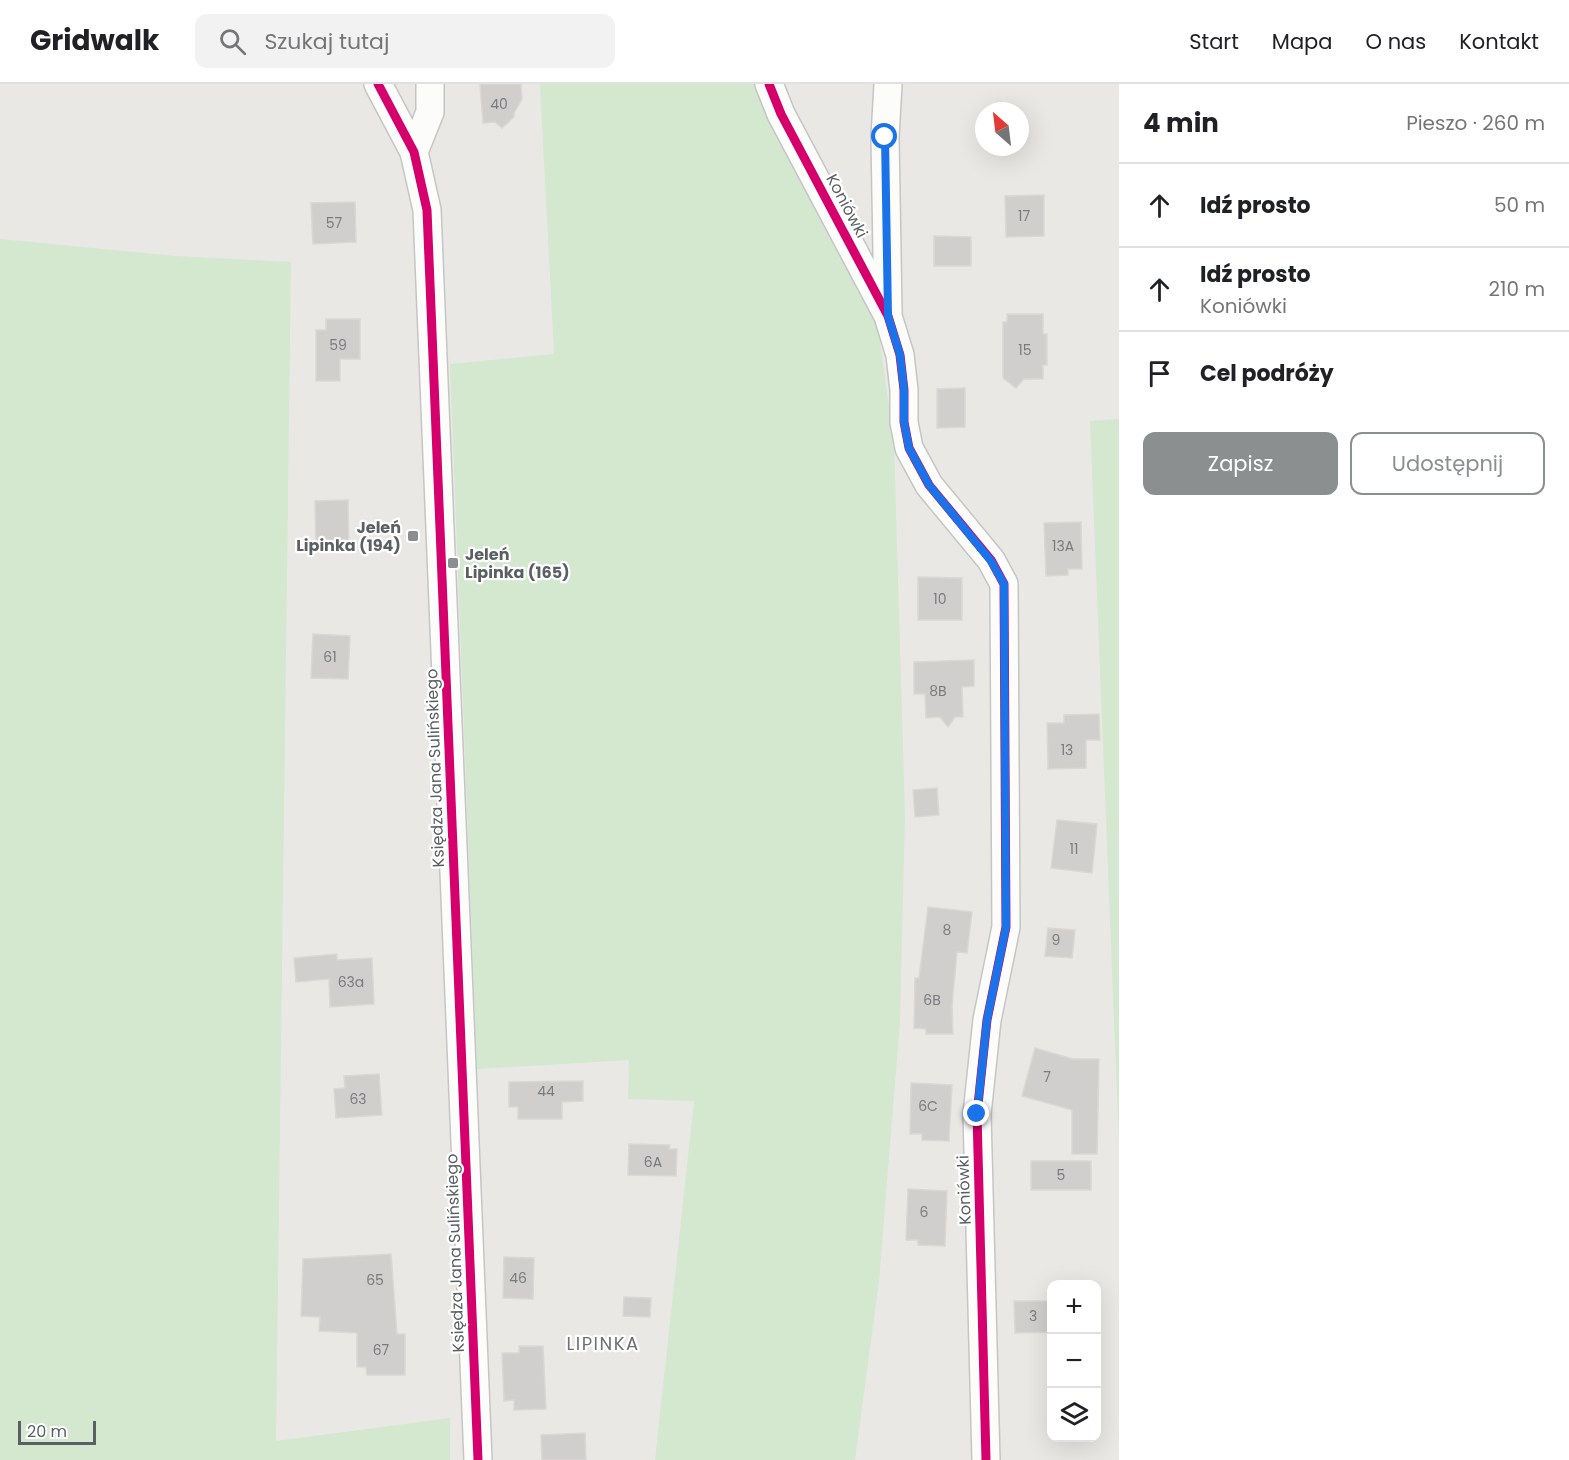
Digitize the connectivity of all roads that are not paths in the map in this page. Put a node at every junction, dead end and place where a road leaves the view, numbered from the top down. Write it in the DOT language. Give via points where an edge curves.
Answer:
graph roads {
  1 [pos="378,84"];
  2 [pos="430,84"];
  3 [pos="769,84"];
  4 [pos="888,84"];
  5 [pos="414,152"];
  6 [pos="888,316"];
  7 [pos="478,1460"];
  8 [pos="986,1460"];
  1 -- 5 [label="street, Księdza Jana Sulińskiego"];
  2 -- 5 [label="street" via="430,112"];
  3 -- 6 [label="street, Koniówki"];
  4 -- 6 [label="street"];
  5 -- 7 [label="street, Księdza Jana Sulińskiego" via="427,210"];
  6 -- 8 [label="street, Koniówki" via="900,355 909,448 929,485 991,561 1004,584 1006,927 987,1020 977,1114"];
}
